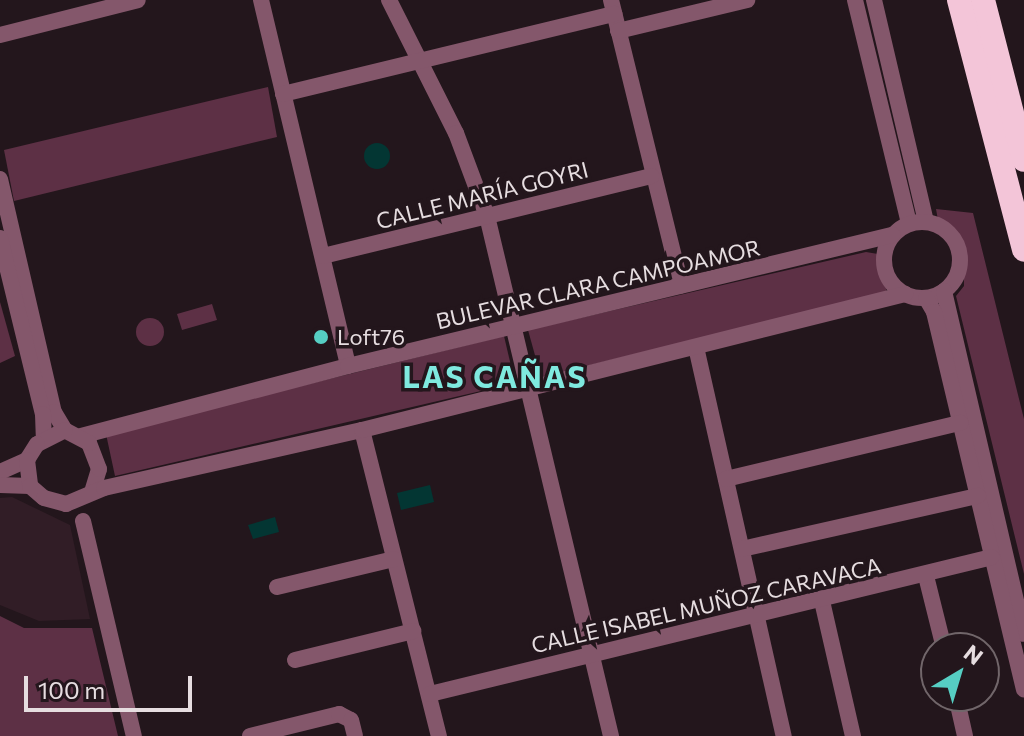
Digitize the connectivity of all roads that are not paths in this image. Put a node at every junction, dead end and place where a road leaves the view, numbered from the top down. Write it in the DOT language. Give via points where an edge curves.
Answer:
graph roads {
  1 [pos="138,0"];
  2 [pos="261,0"];
  3 [pos="389,0"];
  4 [pos="747,0"];
  5 [pos="855,0"];
  6 [pos="874,0"];
  7 [pos="959,0"];
  8 [pos="983,0"];
  9 [pos="612,7"];
  10 [pos="618,31"];
  11 [pos="0,35"];
  12 [pos="420,61"];
  13 [pos="283,94"];
  14 [pos="1024,160"];
  15 [pos="651,176"];
  16 [pos="0,179"];
  17 [pos="487,216"];
  18 [pos="926,222"];
  19 [pos="909,224"];
  20 [pos="892,235"];
  21 [pos="0,238"];
  22 [pos="1024,250"];
  23 [pos="323,256"];
  24 [pos="681,286"];
  25 [pos="944,291"];
  26 [pos="905,294"];
  27 [pos="926,298"];
  28 [pos="514,327"];
  29 [pos="696,347"];
  30 [pos="348,366"];
  31 [pos="529,386"];
  32 [pos="960,423"];
  33 [pos="65,430"];
  34 [pos="362,430"];
  35 [pos="81,436"];
  36 [pos="44,437"];
  37 [pos="27,460"];
  38 [pos="0,472"];
  39 [pos="726,479"];
  40 [pos="0,485"];
  41 [pos="30,486"];
  42 [pos="90,494"];
  43 [pos="978,496"];
  44 [pos="66,504"];
  45 [pos="83,521"];
  46 [pos="742,549"];
  47 [pos="992,557"];
  48 [pos="394,559"];
  49 [pos="926,576"];
  50 [pos="277,587"];
  51 [pos="822,601"];
  52 [pos="756,614"];
  53 [pos="413,631"];
  54 [pos="940,632"];
  55 [pos="1024,634"];
  56 [pos="594,652"];
  57 [pos="295,660"];
  58 [pos="1024,689"];
  59 [pos="430,694"];
  60 [pos="960,712"];
  61 [pos="134,736"];
  62 [pos="250,736"];
  63 [pos="355,736"];
  64 [pos="439,736"];
  65 [pos="611,736"];
  66 [pos="784,736"];
  67 [pos="853,736"];
  68 [pos="965,736"];
  1 -- 11 [label="street"];
  2 -- 13 [label="street"];
  3 -- 12 [label="street"];
  4 -- 10 [label="street"];
  5 -- 19 [label="street"];
  6 -- 18 [label="street"];
  7 -- 22 [label="highway"];
  8 -- 14 [label="highway"];
  9 -- 10 [label="street"];
  9 -- 12 [label="street"];
  10 -- 15 [label="street"];
  12 -- 13 [label="street"];
  12 -- 17 [label="street" via="463,148"];
  13 -- 23 [label="street"];
  15 -- 17 [label="street, CALLE MARÍA GOYRI"];
  15 -- 24 [label="street"];
  16 -- 33 [label="street" via="54,412"];
  17 -- 23 [label="street, CALLE MARÍA GOYRI"];
  17 -- 28 [label="street"];
  18 -- 19 [label="street"];
  18 -- 25 [label="street" via="946,230 959,252 959,268"];
  19 -- 20 [label="street"];
  20 -- 24 [label="street, BULEVAR CLARA CAMPOAMOR"];
  20 -- 26 [label="street" via="885,269"];
  21 -- 36 [label="street"];
  23 -- 30 [label="street"];
  24 -- 28 [label="street, BULEVAR CLARA CAMPOAMOR"];
  25 -- 27 [label="street"];
  25 -- 55 [label="street"];
  26 -- 27 [label="street"];
  26 -- 29 [label="street"];
  27 -- 32 [label="street"];
  28 -- 30 [label="street, BULEVAR CLARA CAMPOAMOR"];
  28 -- 31 [label="street"];
  29 -- 31 [label="street"];
  29 -- 39 [label="street"];
  30 -- 35 [label="street, BULEVAR CLARA CAMPOAMOR"];
  31 -- 34 [label="street"];
  31 -- 56 [label="street"];
  32 -- 39 [label="street"];
  32 -- 43 [label="street"];
  33 -- 35 [label="street"];
  33 -- 36 [label="street"];
  34 -- 42 [label="street"];
  34 -- 48 [label="street"];
  35 -- 42 [label="street" via="98,459 99,475"];
  36 -- 37 [label="street"];
  37 -- 38 [label="street"];
  37 -- 41 [label="street"];
  39 -- 46 [label="street"];
  40 -- 41 [label="street"];
  41 -- 44 [label="street" via="44,498"];
  42 -- 44 [label="street"];
  42 -- 45 [label="street"];
  43 -- 46 [label="street"];
  43 -- 47 [label="street"];
  44 -- 45 [label="street"];
  45 -- 61 [label="street"];
  46 -- 52 [label="street"];
  47 -- 49 [label="street, CALLE ISABEL MUÑOZ CARAVACA"];
  47 -- 58 [label="street"];
  48 -- 50 [label="street"];
  48 -- 53 [label="street"];
  49 -- 51 [label="street, CALLE ISABEL MUÑOZ CARAVACA"];
  49 -- 54 [label="street"];
  51 -- 52 [label="street, CALLE ISABEL MUÑOZ CARAVACA"];
  51 -- 67 [label="street"];
  52 -- 56 [label="street, CALLE ISABEL MUÑOZ CARAVACA"];
  52 -- 66 [label="street"];
  53 -- 57 [label="street"];
  53 -- 59 [label="street"];
  56 -- 59 [label="street, CALLE ISABEL MUÑOZ CARAVACA"];
  56 -- 65 [label="street"];
  59 -- 64 [label="street"];
  60 -- 68 [label="street"];
  62 -- 63 [label="street" via="339,714 351,720"];
}
